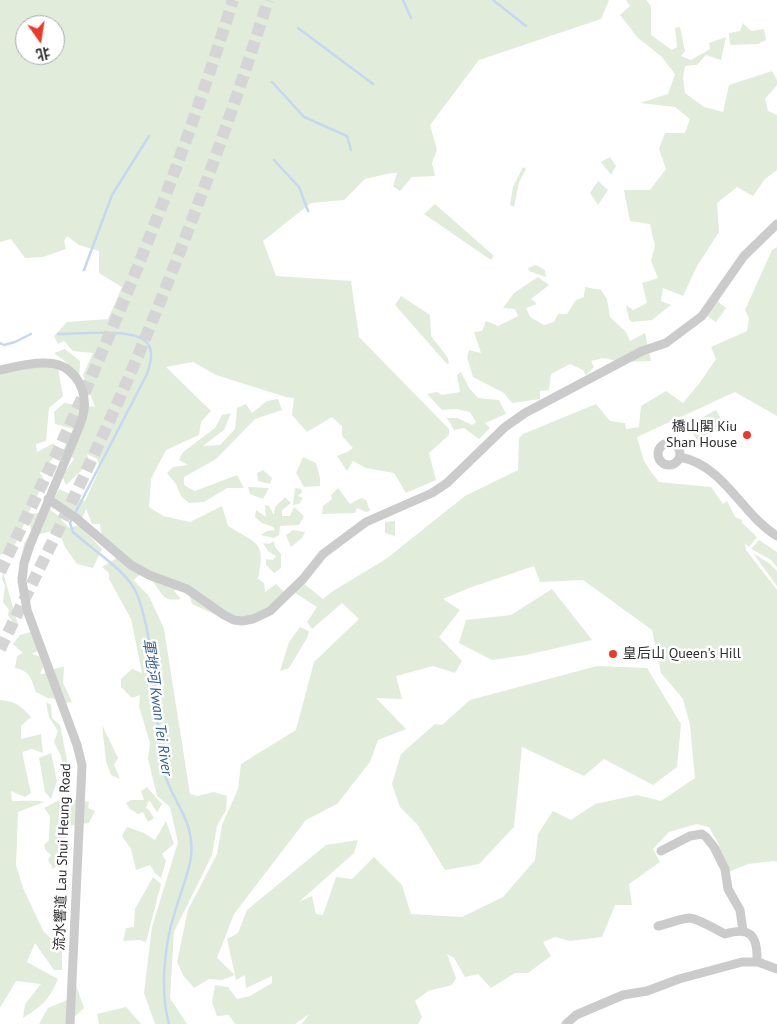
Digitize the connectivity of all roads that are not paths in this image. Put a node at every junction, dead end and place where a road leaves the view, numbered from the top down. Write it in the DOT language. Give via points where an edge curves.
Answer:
graph roads {
  1 [pos="777,224"];
  2 [pos="0,370"];
  3 [pos="680,457"];
  4 [pos="48,499"];
  5 [pos="777,536"];
  6 [pos="661,851"];
  7 [pos="658,926"];
  8 [pos="743,931"];
  9 [pos="757,962"];
  10 [pos="777,969"];
  11 [pos="70,1024"];
  12 [pos="566,1024"];
  1 -- 4 [label="street" via="744,256 695,322 662,346 642,351 525,413 448,483 366,522 323,554 303,578 263,615 242,621 224,615 187,590 149,575 131,565 74,516"];
  2 -- 4 [label="street, 流水響道 Lau Shui Heung Road" via="53,363 70,370 82,387 84,414"];
  3 -- 5 [label="street" via="696,461 715,475 763,526"];
  4 -- 11 [label="street, 流水響道 Lau Shui Heung Road" via="25,558 22,581 27,610 82,765"];
  6 -- 8 [label="street" via="690,836 702,834 706,837 725,869 728,889 740,910"];
  7 -- 8 [label="street" via="689,918 725,934"];
  8 -- 9 [label="street" via="754,940"];
  9 -- 10 [label="street"];
  9 -- 12 [label="street" via="742,962 648,991 623,994 576,1015"];
}
